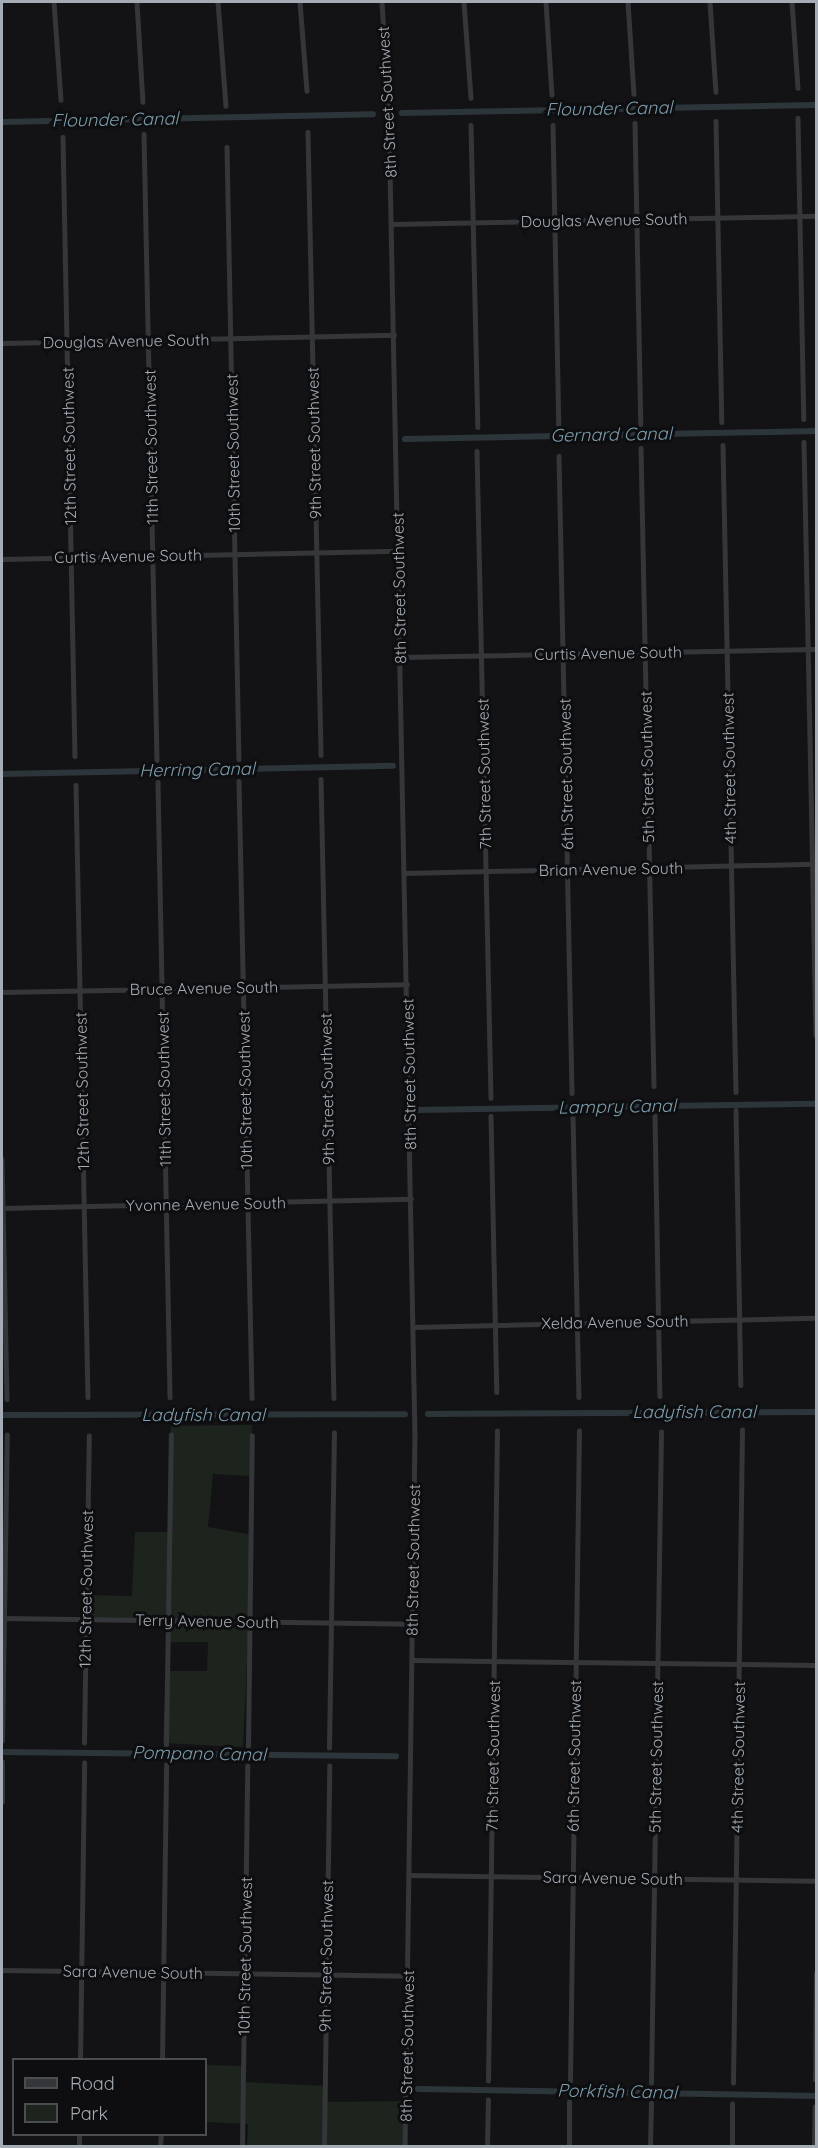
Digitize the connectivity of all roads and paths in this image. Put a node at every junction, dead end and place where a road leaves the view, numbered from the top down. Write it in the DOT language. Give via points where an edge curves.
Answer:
graph roads {
  1 [pos="54,2"];
  2 [pos="137,2"];
  3 [pos="218,2"];
  4 [pos="300,2"];
  5 [pos="382,2"];
  6 [pos="464,2"];
  7 [pos="546,2"];
  8 [pos="628,2"];
  9 [pos="710,2"];
  10 [pos="792,2"];
  11 [pos="798,88"];
  12 [pos="307,91"];
  13 [pos="716,92"];
  14 [pos="634,94"];
  15 [pos="552,95"];
  16 [pos="471,98"];
  17 [pos="61,100"];
  18 [pos="143,102"];
  19 [pos="226,106"];
  20 [pos="798,118"];
  21 [pos="716,121"];
  22 [pos="634,123"];
  23 [pos="471,125"];
  24 [pos="553,125"];
  25 [pos="308,132"];
  26 [pos="144,134"];
  27 [pos="63,137"];
  28 [pos="227,147"];
  29 [pos="799,216"];
  30 [pos="816,216"];
  31 [pos="718,218"];
  32 [pos="636,219"];
  33 [pos="555,221"];
  34 [pos="473,222"];
  35 [pos="391,224"];
  36 [pos="394,335"];
  37 [pos="312,337"];
  38 [pos="230,339"];
  39 [pos="149,340"];
  40 [pos="67,342"];
  41 [pos="2,343"];
  42 [pos="804,419"];
  43 [pos="722,422"];
  44 [pos="641,424"];
  45 [pos="559,426"];
  46 [pos="478,427"];
  47 [pos="804,442"];
  48 [pos="723,445"];
  49 [pos="641,448"];
  50 [pos="477,451"];
  51 [pos="559,456"];
  52 [pos="398,551"];
  53 [pos="316,553"];
  54 [pos="235,554"];
  55 [pos="153,556"];
  56 [pos="71,558"];
  57 [pos="2,559"];
  58 [pos="808,649"];
  59 [pos="816,649"];
  60 [pos="727,651"];
  61 [pos="645,652"];
  62 [pos="564,654"];
  63 [pos="482,655"];
  64 [pos="400,657"];
  65 [pos="321,755"];
  66 [pos="75,756"];
  67 [pos="239,759"];
  68 [pos="158,760"];
  69 [pos="321,779"];
  70 [pos="239,781"];
  71 [pos="158,782"];
  72 [pos="76,785"];
  73 [pos="815,864"];
  74 [pos="731,866"];
  75 [pos="649,868"];
  76 [pos="568,870"];
  77 [pos="486,871"];
  78 [pos="405,873"];
  79 [pos="407,984"];
  80 [pos="325,986"];
  81 [pos="244,988"];
  82 [pos="162,989"];
  83 [pos="80,991"];
  84 [pos="2,993"];
  85 [pos="816,1035"];
  86 [pos="654,1086"];
  87 [pos="736,1092"];
  88 [pos="572,1093"];
  89 [pos="491,1098"];
  90 [pos="736,1110"];
  91 [pos="573,1115"];
  92 [pos="655,1115"];
  93 [pos="491,1116"];
  94 [pos="2,1160"];
  95 [pos="411,1200"];
  96 [pos="330,1201"];
  97 [pos="248,1203"];
  98 [pos="166,1205"];
  99 [pos="84,1206"];
  100 [pos="2,1208"];
  101 [pos="816,1318"];
  102 [pos="740,1320"];
  103 [pos="658,1321"];
  104 [pos="577,1323"];
  105 [pos="495,1325"];
  106 [pos="414,1327"];
  107 [pos="741,1385"];
  108 [pos="497,1392"];
  109 [pos="660,1396"];
  110 [pos="88,1397"];
  111 [pos="170,1397"];
  112 [pos="579,1397"];
  113 [pos="252,1398"];
  114 [pos="334,1398"];
  115 [pos="6,1399"];
  116 [pos="742,1430"];
  117 [pos="497,1431"];
  118 [pos="579,1431"];
  119 [pos="661,1432"];
  120 [pos="334,1433"];
  121 [pos="7,1435"];
  122 [pos="171,1435"];
  123 [pos="89,1436"];
  124 [pos="252,1436"];
  125 [pos="3,1618"];
  126 [pos="86,1619"];
  127 [pos="168,1621"];
  128 [pos="249,1621"];
  129 [pos="331,1623"];
  130 [pos="412,1624"];
  131 [pos="412,1660"];
  132 [pos="494,1661"];
  133 [pos="575,1662"];
  134 [pos="657,1663"];
  135 [pos="739,1664"];
  136 [pos="816,1665"];
  137 [pos="3,1741"];
  138 [pos="84,1743"];
  139 [pos="166,1745"];
  140 [pos="248,1746"];
  141 [pos="329,1748"];
  142 [pos="2,1762"];
  143 [pos="84,1762"];
  144 [pos="166,1764"];
  145 [pos="248,1766"];
  146 [pos="329,1766"];
  147 [pos="2,1802"];
  148 [pos="409,1875"];
  149 [pos="491,1876"];
  150 [pos="572,1877"];
  151 [pos="654,1878"];
  152 [pos="736,1880"];
  153 [pos="816,1881"];
  154 [pos="2,1970"];
  155 [pos="81,1971"];
  156 [pos="163,1972"];
  157 [pos="244,1974"];
  158 [pos="816,1974"];
  159 [pos="326,1975"];
  160 [pos="408,1976"];
  161 [pos="80,2058"];
  162 [pos="162,2058"];
  163 [pos="815,2080"];
  164 [pos="488,2081"];
  165 [pos="570,2081"];
  166 [pos="651,2083"];
  167 [pos="733,2083"];
  168 [pos="488,2100"];
  169 [pos="569,2102"];
  170 [pos="651,2103"];
  171 [pos="732,2104"];
  172 [pos="815,2108"];
  173 [pos="242,2146"];
  174 [pos="324,2146"];
  175 [pos="405,2146"];
  176 [pos="487,2146"];
  177 [pos="569,2146"];
  178 [pos="650,2146"];
  179 [pos="732,2146"];
  180 [pos="814,2146"];
  1 -- 17 [label="street"];
  2 -- 18 [label="street"];
  3 -- 19 [label="street"];
  4 -- 12 [label="street"];
  5 -- 35 [label="street, 8th Street Southwest" via="389,100"];
  6 -- 16 [label="street"];
  7 -- 15 [label="street"];
  8 -- 14 [label="street"];
  9 -- 13 [label="street"];
  10 -- 11 [label="street"];
  20 -- 29 [label="street"];
  21 -- 31 [label="street"];
  22 -- 32 [label="street"];
  23 -- 34 [label="street"];
  24 -- 33 [label="street"];
  25 -- 37 [label="street, 9th Street Southwest"];
  26 -- 39 [label="street, 11th Street Southwest"];
  27 -- 40 [label="street, 12th Street Southwest"];
  28 -- 38 [label="street, 10th Street Southwest"];
  29 -- 30 [label="street, Douglas Avenue South"];
  29 -- 31 [label="street, Douglas Avenue South"];
  29 -- 42 [label="street"];
  31 -- 32 [label="street, Douglas Avenue South"];
  31 -- 43 [label="street"];
  32 -- 33 [label="street, Douglas Avenue South"];
  32 -- 44 [label="street"];
  33 -- 34 [label="street, Douglas Avenue South"];
  33 -- 45 [label="street"];
  34 -- 35 [label="street, Douglas Avenue South"];
  34 -- 46 [label="street"];
  35 -- 36 [label="street, 8th Street Southwest"];
  36 -- 37 [label="street, Douglas Avenue South"];
  36 -- 52 [label="street, 8th Street Southwest"];
  37 -- 38 [label="street, Douglas Avenue South"];
  37 -- 53 [label="street, 9th Street Southwest"];
  38 -- 39 [label="street, Douglas Avenue South"];
  38 -- 54 [label="street, 10th Street Southwest"];
  39 -- 40 [label="street, Douglas Avenue South"];
  39 -- 55 [label="street, 11th Street Southwest"];
  40 -- 41 [label="street, Douglas Avenue South"];
  40 -- 56 [label="street, 12th Street Southwest"];
  47 -- 58 [label="street"];
  48 -- 60 [label="street, 4th Street Southwest"];
  49 -- 61 [label="street, 5th Street Southwest"];
  50 -- 63 [label="street, 7th Street Southwest"];
  51 -- 62 [label="street, 6th Street Southwest"];
  52 -- 53 [label="street, Curtis Avenue South"];
  52 -- 64 [label="street, 8th Street Southwest"];
  53 -- 54 [label="street, Curtis Avenue South"];
  53 -- 65 [label="street, 9th Street Southwest"];
  54 -- 55 [label="street, Curtis Avenue South"];
  54 -- 67 [label="street, 10th Street Southwest"];
  55 -- 56 [label="street, Curtis Avenue South"];
  55 -- 68 [label="street, 11th Street Southwest"];
  56 -- 57 [label="street, Curtis Avenue South"];
  56 -- 66 [label="street, 12th Street Southwest"];
  58 -- 59 [label="street, Curtis Avenue South"];
  58 -- 60 [label="street, Curtis Avenue South"];
  58 -- 73 [label="street"];
  60 -- 61 [label="street, Curtis Avenue South"];
  60 -- 74 [label="street, 4th Street Southwest"];
  61 -- 62 [label="street, Curtis Avenue South"];
  61 -- 75 [label="street, 5th Street Southwest"];
  62 -- 63 [label="street, Curtis Avenue South"];
  62 -- 76 [label="street, 6th Street Southwest"];
  63 -- 64 [label="street, Curtis Avenue South"];
  63 -- 77 [label="street, 7th Street Southwest"];
  64 -- 78 [label="street, 8th Street Southwest"];
  69 -- 80 [label="street, 9th Street Southwest"];
  70 -- 81 [label="street, 10th Street Southwest"];
  71 -- 82 [label="street, 11th Street Southwest"];
  72 -- 83 [label="street, 12th Street Southwest"];
  73 -- 74 [label="street, Brian Avenue South"];
  73 -- 85 [label="street"];
  74 -- 75 [label="street, Brian Avenue South"];
  74 -- 87 [label="street, 4th Street Southwest"];
  75 -- 76 [label="street, Brian Avenue South"];
  75 -- 86 [label="street, 5th Street Southwest"];
  76 -- 77 [label="street, Brian Avenue South"];
  76 -- 88 [label="street, 6th Street Southwest"];
  77 -- 78 [label="street, Brian Avenue South"];
  77 -- 89 [label="street, 7th Street Southwest"];
  78 -- 79 [label="street, 8th Street Southwest"];
  79 -- 80 [label="street, Bruce Avenue South"];
  79 -- 95 [label="street, 8th Street Southwest"];
  80 -- 81 [label="street, Bruce Avenue South"];
  80 -- 96 [label="street, 9th Street Southwest"];
  81 -- 82 [label="street, Bruce Avenue South"];
  81 -- 97 [label="street, 10th Street Southwest"];
  82 -- 83 [label="street, Bruce Avenue South"];
  82 -- 98 [label="street, 11th Street Southwest"];
  83 -- 84 [label="street, Bruce Avenue South"];
  83 -- 99 [label="street, 12th Street Southwest"];
  90 -- 102 [label="street"];
  91 -- 104 [label="street"];
  92 -- 103 [label="street"];
  93 -- 105 [label="street"];
  94 -- 100 [label="street"];
  95 -- 96 [label="street, Yvonne Avenue South"];
  95 -- 106 [label="street, 8th Street Southwest"];
  96 -- 97 [label="street, Yvonne Avenue South"];
  96 -- 114 [label="street, 9th Street Southwest"];
  97 -- 98 [label="street, Yvonne Avenue South"];
  97 -- 113 [label="street, 10th Street Southwest"];
  98 -- 99 [label="street, Yvonne Avenue South"];
  98 -- 111 [label="street, 11th Street Southwest"];
  99 -- 100 [label="street, Yvonne Avenue South"];
  99 -- 110 [label="street, 12th Street Southwest"];
  100 -- 115 [label="street"];
  101 -- 102 [label="street, Xelda Avenue South"];
  102 -- 103 [label="street, Xelda Avenue South"];
  102 -- 107 [label="street"];
  103 -- 104 [label="street, Xelda Avenue South"];
  103 -- 109 [label="street"];
  104 -- 105 [label="street, Xelda Avenue South"];
  104 -- 112 [label="street"];
  105 -- 106 [label="street, Xelda Avenue South"];
  105 -- 108 [label="street"];
  106 -- 130 [label="street, 8th Street Southwest"];
  116 -- 135 [label="street, 4th Street Southwest"];
  117 -- 132 [label="street, 7th Street Southwest"];
  118 -- 133 [label="street, 6th Street Southwest"];
  119 -- 134 [label="street, 5th Street Southwest"];
  120 -- 129 [label="street"];
  121 -- 125 [label="street"];
  122 -- 127 [label="street"];
  123 -- 126 [label="street, 12th Street Southwest"];
  124 -- 128 [label="street"];
  125 -- 126 [label="street, Terry Avenue South"];
  125 -- 137 [label="street"];
  126 -- 127 [label="street, Terry Avenue South"];
  126 -- 138 [label="street, 12th Street Southwest"];
  127 -- 128 [label="street, Terry Avenue South"];
  127 -- 139 [label="street"];
  128 -- 129 [label="street, Terry Avenue South"];
  128 -- 140 [label="street"];
  129 -- 130 [label="street, Terry Avenue South"];
  129 -- 141 [label="street"];
  130 -- 131 [label="street, 8th Street Southwest"];
  131 -- 132 [label="street"];
  131 -- 148 [label="street, 8th Street Southwest"];
  132 -- 133 [label="street"];
  132 -- 149 [label="street, 7th Street Southwest"];
  133 -- 134 [label="street"];
  133 -- 150 [label="street, 6th Street Southwest"];
  134 -- 135 [label="street"];
  134 -- 151 [label="street, 5th Street Southwest"];
  135 -- 136 [label="street"];
  135 -- 152 [label="street, 4th Street Southwest"];
  142 -- 147 [label="street"];
  143 -- 155 [label="street"];
  144 -- 156 [label="street"];
  145 -- 157 [label="street, 10th Street Southwest"];
  146 -- 159 [label="street, 9th Street Southwest"];
  148 -- 149 [label="street, Sara Avenue South"];
  148 -- 160 [label="street, 8th Street Southwest"];
  149 -- 150 [label="street, Sara Avenue South"];
  149 -- 164 [label="street, 7th Street Southwest"];
  150 -- 151 [label="street, Sara Avenue South"];
  150 -- 165 [label="street, 6th Street Southwest"];
  151 -- 152 [label="street, Sara Avenue South"];
  151 -- 166 [label="street, 5th Street Southwest"];
  152 -- 153 [label="street, Sara Avenue South"];
  152 -- 167 [label="street, 4th Street Southwest"];
  154 -- 155 [label="street, Sara Avenue South"];
  155 -- 156 [label="street, Sara Avenue South"];
  155 -- 161 [label="street"];
  156 -- 157 [label="street, Sara Avenue South"];
  156 -- 162 [label="street"];
  157 -- 159 [label="street, Sara Avenue South"];
  157 -- 173 [label="street, 10th Street Southwest"];
  158 -- 163 [label="street"];
  159 -- 160 [label="street, Sara Avenue South"];
  159 -- 174 [label="street, 9th Street Southwest"];
  160 -- 175 [label="street, 8th Street Southwest"];
  168 -- 176 [label="street"];
  169 -- 177 [label="street"];
  170 -- 178 [label="street"];
  171 -- 179 [label="street"];
  172 -- 180 [label="street"];
}
